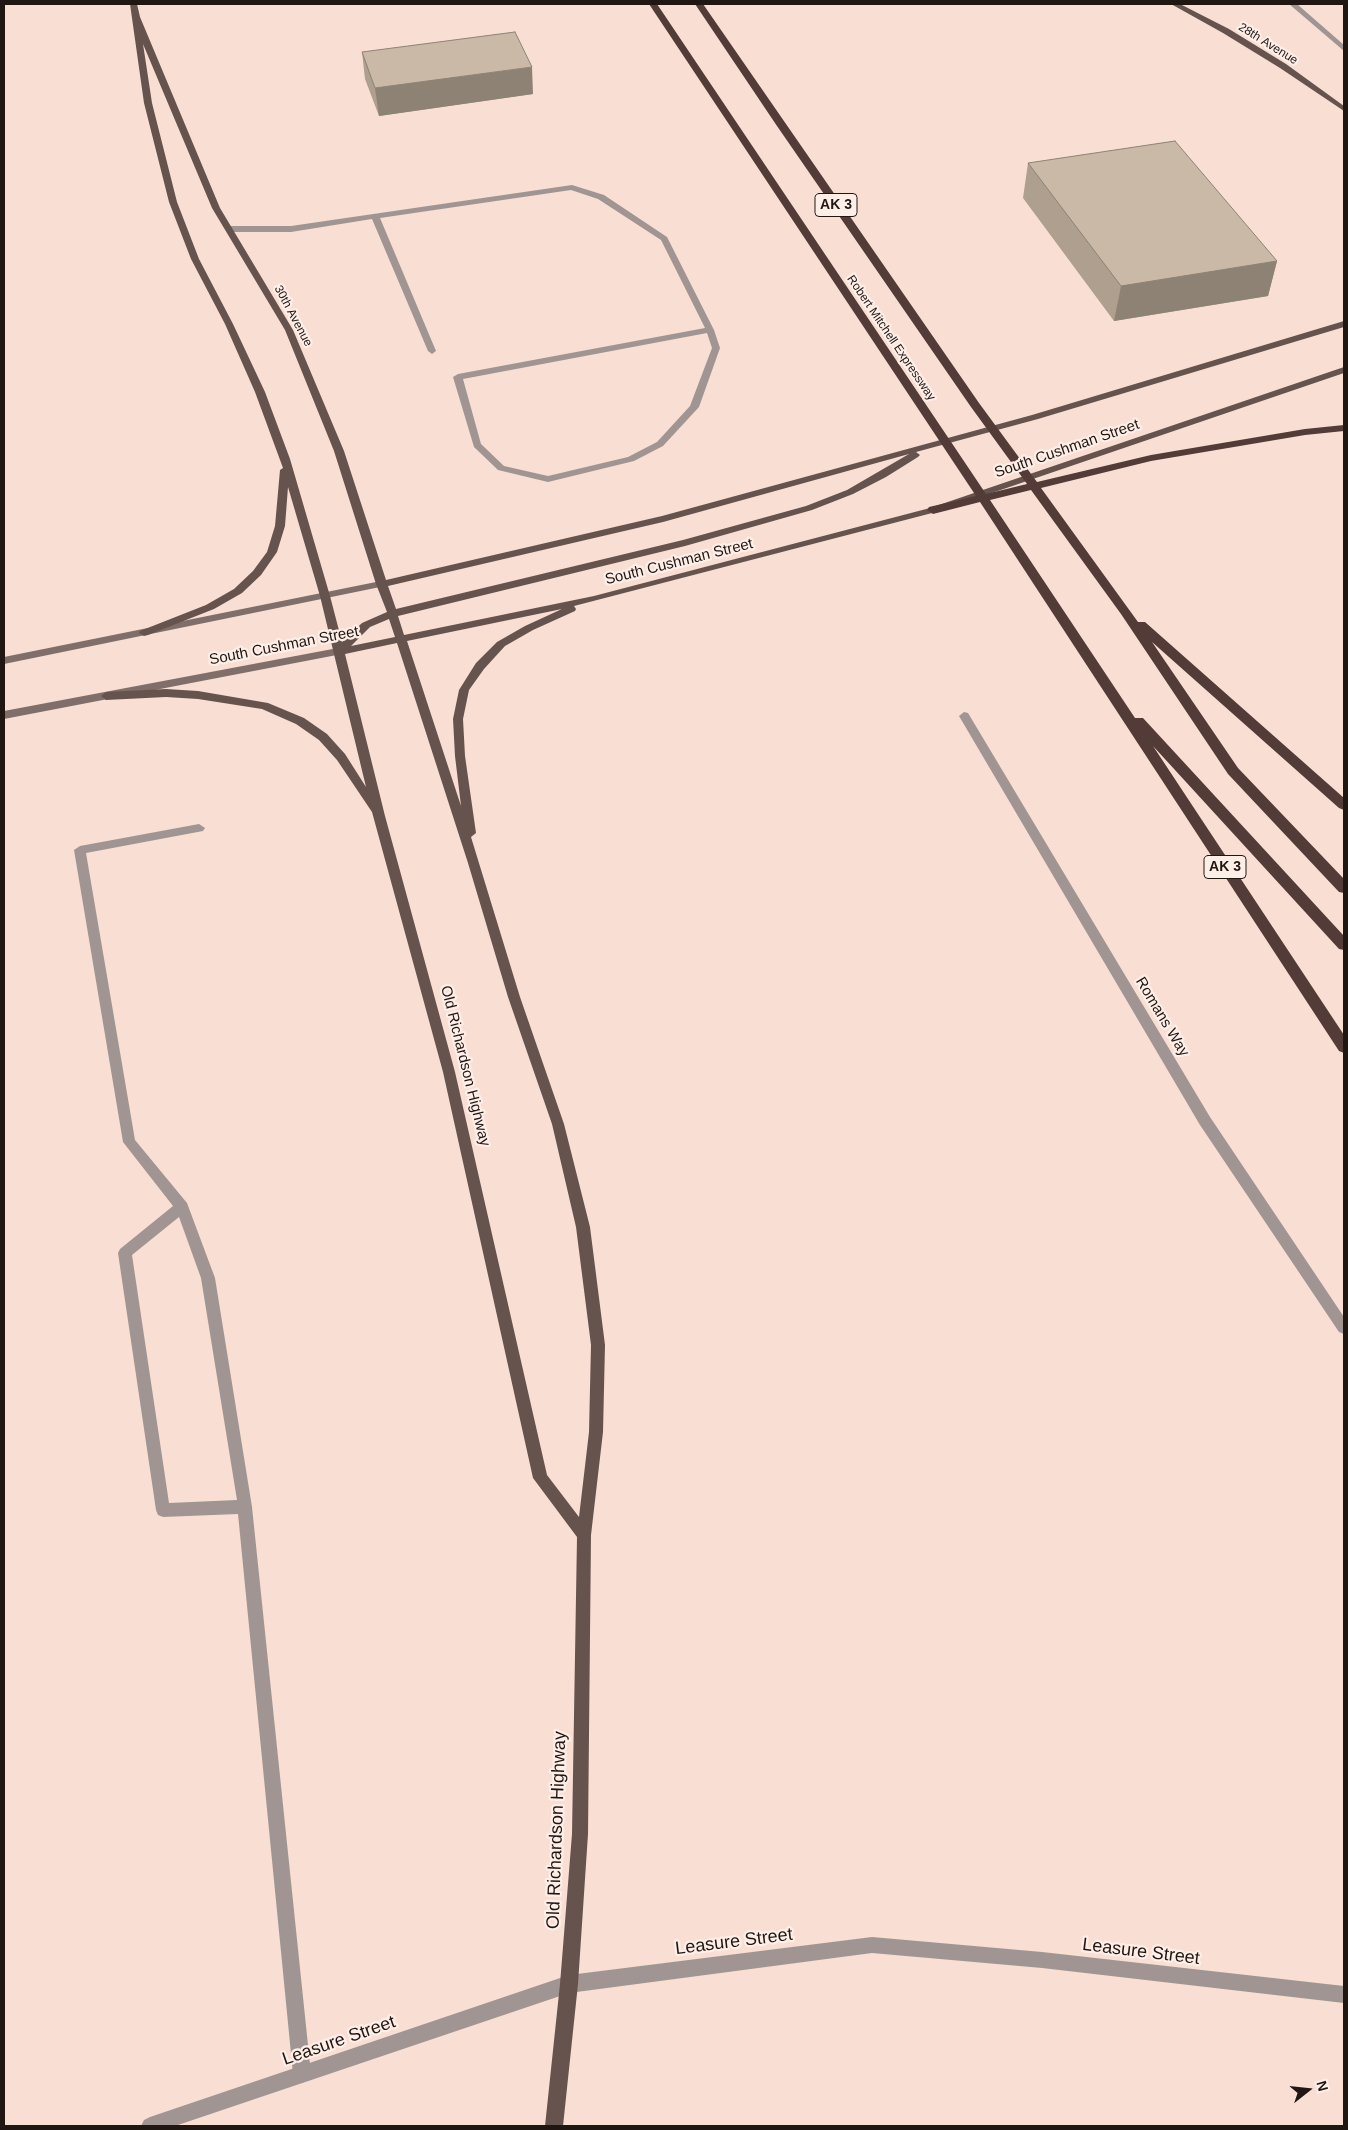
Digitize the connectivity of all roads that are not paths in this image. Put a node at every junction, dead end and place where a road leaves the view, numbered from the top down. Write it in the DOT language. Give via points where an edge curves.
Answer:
graph roads {
  1 [pos="133,4"];
  2 [pos="654,4"];
  3 [pos="699,4"];
  4 [pos="1175,4"];
  5 [pos="1293,4"];
  6 [pos="136,17"];
  7 [pos="1344,49"];
  8 [pos="1344,109"];
  9 [pos="375,216"];
  10 [pos="228,229"];
  11 [pos="1344,324"];
  12 [pos="710,330"];
  13 [pos="432,351"];
  14 [pos="1344,370"];
  15 [pos="1344,428"];
  16 [pos="926,448"];
  17 [pos="286,463"];
  18 [pos="932,510"];
  19 [pos="381,584"];
  20 [pos="325,596"];
  21 [pos="594,599"];
  22 [pos="1125,611"];
  23 [pos="391,614"];
  24 [pos="144,633"];
  25 [pos="399,640"];
  26 [pos="338,652"];
  27 [pos="4,661"];
  28 [pos="1107,687"];
  29 [pos="106,696"];
  30 [pos="4,715"];
  31 [pos="964,716"];
  32 [pos="1344,805"];
  33 [pos="379,816"];
  34 [pos="199,828"];
  35 [pos="474,863"];
  36 [pos="1344,888"];
  37 [pos="1344,945"];
  38 [pos="1344,1048"];
  39 [pos="182,1207"];
  40 [pos="1344,1328"];
  41 [pos="245,1507"];
  42 [pos="584,1535"];
  43 [pos="569,1984"];
  44 [pos="1344,1996"];
  45 [pos="302,2074"];
  46 [pos="150,2126"];
  47 [pos="554,2126"];
  1 -- 6 [label="main road, 30th Avenue"];
  2 -- 28 [label="highway, Robert Mitchell Expressway / AK 3"];
  3 -- 22 [label="highway, Robert Mitchell Expressway / AK 3" via="975,405"];
  4 -- 8 [label="main road, 28th Avenue" via="1243,41"];
  5 -- 7 [label="street"];
  6 -- 10 [label="main road, 30th Avenue" via="216,208"];
  6 -- 17 [label="main road, 30th Avenue" via="148,103 174,202 195,260 260,392"];
  9 -- 10 [label="street" via="291,229"];
  9 -- 12 [label="street" via="572,187 601,197 664,239"];
  9 -- 13 [label="street"];
  10 -- 19 [label="main road, 30th Avenue" via="289,330 312,382"];
  11 -- 16 [label="main road"];
  12 -- 12 [label="street" via="458,377 477,445 501,468 548,479 631,459 660,444 694,407 716,348"];
  14 -- 18 [label="main road, South Cushman Street"];
  15 -- 18 [label="highway" via="1151,458"];
  16 -- 19 [label="main road" via="663,519"];
  16 -- 23 [label="main road" via="882,476 809,508 685,543"];
  17 -- 20 [label="main road, 30th Avenue"];
  17 -- 24 [label="main road" via="280,526 272,552 257,573 238,591 210,607"];
  18 -- 21 [label="main road, South Cushman Street"];
  19 -- 20 [label="main road"];
  19 -- 23 [label="main road, 30th Avenue"];
  20 -- 24 [label="main road"];
  20 -- 26 [label="main road, Old Richardson Highway"];
  21 -- 25 [label="main road, South Cushman Street"];
  21 -- 35 [label="main road" via="501,644 480,666 464,690 458,719 460,756"];
  22 -- 32 [label="highway"];
  22 -- 36 [label="highway, AK 3" via="1233,771"];
  23 -- 25 [label="main road, 30th Avenue"];
  23 -- 26 [label="main road" via="366,625"];
  24 -- 27 [label="main road"];
  25 -- 26 [label="main road, South Cushman Street"];
  25 -- 35 [label="main road, Old Richardson Highway"];
  26 -- 29 [label="main road, South Cushman Street"];
  26 -- 33 [label="main road, Old Richardson Highway"];
  28 -- 37 [label="highway"];
  28 -- 38 [label="highway, AK 3"];
  29 -- 30 [label="main road, South Cushman Street"];
  29 -- 33 [label="main road" via="198,695 264,706 300,721 323,737 341,756"];
  31 -- 40 [label="street, Romans Way" via="1206,1121"];
  33 -- 42 [label="main road, Old Richardson Highway" via="449,1072 540,1478"];
  34 -- 39 [label="street" via="80,850 130,1142"];
  35 -- 42 [label="main road, Old Richardson Highway" via="514,997 558,1124 583,1227 598,1345 596,1432"];
  39 -- 41 [label="street" via="208,1278"];
  39 -- 41 [label="street" via="125,1253 163,1510"];
  41 -- 45 [label="street"];
  42 -- 43 [label="main road, Old Richardson Highway" via="580,1834"];
  43 -- 44 [label="street, Leasure Street" via="872,1945 1042,1960"];
  43 -- 45 [label="street, Leasure Street"];
  43 -- 47 [label="main road, Old Richardson Highway"];
  45 -- 46 [label="street, Leasure Street"];
}
